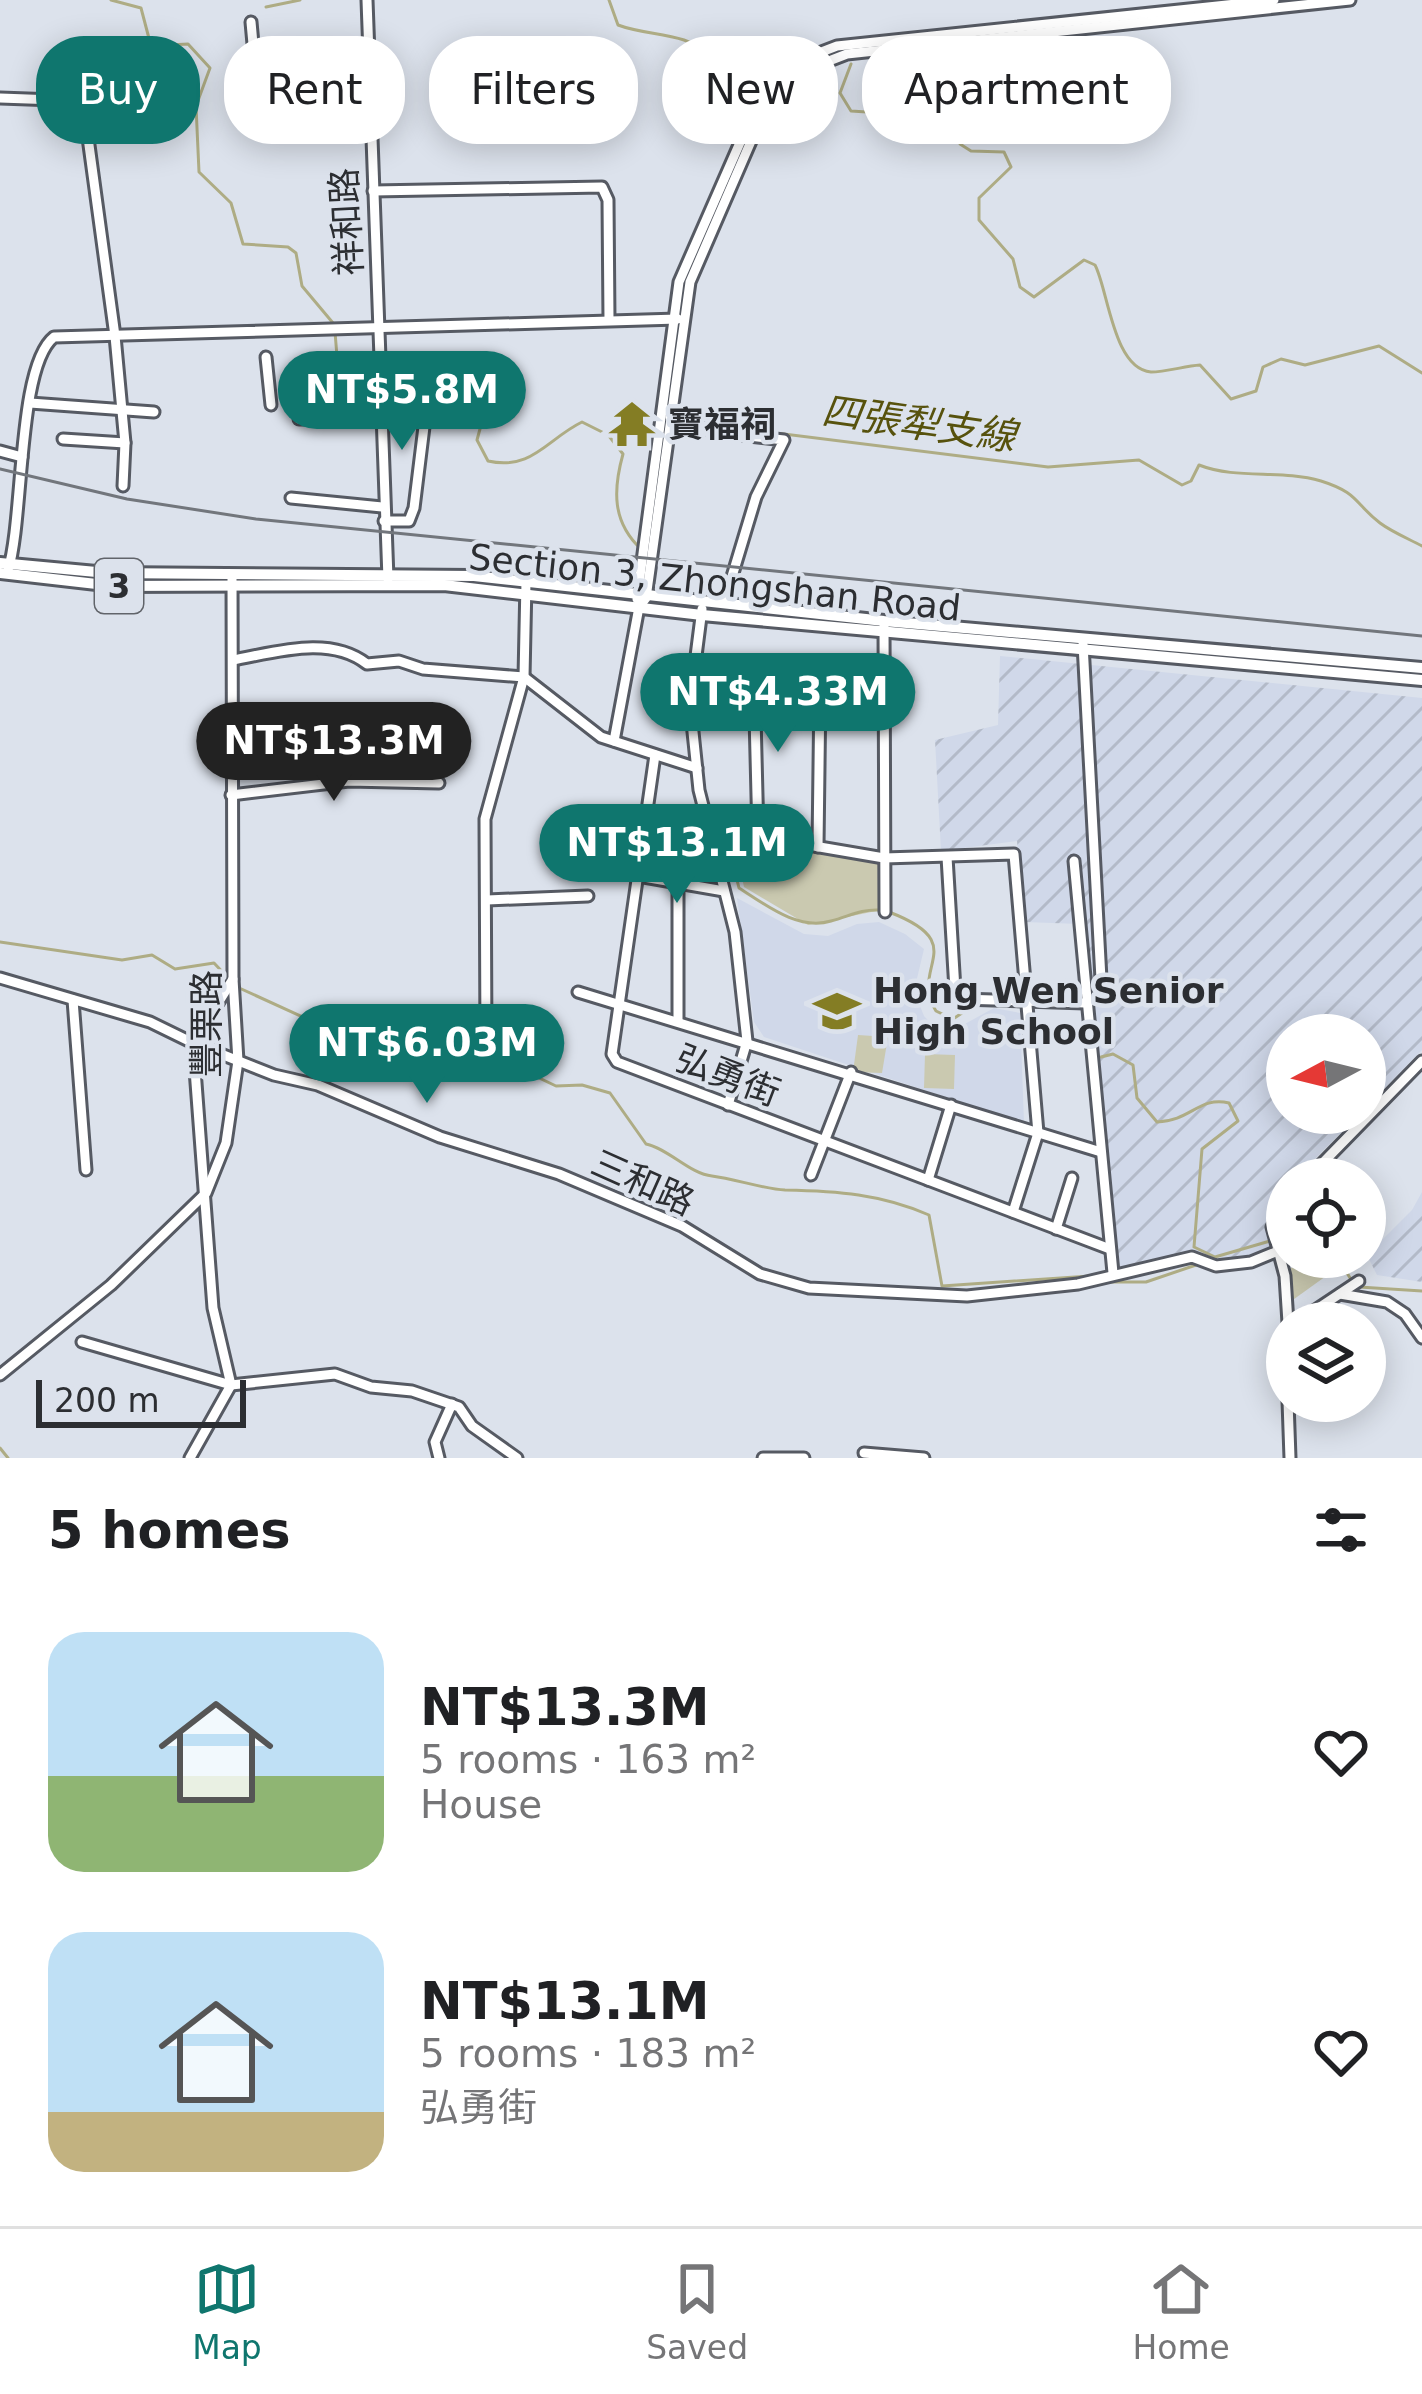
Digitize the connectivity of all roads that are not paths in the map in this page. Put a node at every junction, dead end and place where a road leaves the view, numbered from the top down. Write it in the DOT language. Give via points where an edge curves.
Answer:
graph roads {
  1 [pos="367,0"];
  2 [pos="1274,0"];
  3 [pos="1350,0"];
  4 [pos="250,22"];
  5 [pos="251,36"];
  6 [pos="0,98"];
  7 [pos="374,191"];
  8 [pos="609,320"];
  9 [pos="678,320"];
  10 [pos="378,324"];
  11 [pos="115,336"];
  12 [pos="266,357"];
  13 [pos="427,386"];
  14 [pos="29,403"];
  15 [pos="271,405"];
  16 [pos="121,411"];
  17 [pos="660,411"];
  18 [pos="154,412"];
  19 [pos="379,418"];
  20 [pos="298,419"];
  21 [pos="671,428"];
  22 [pos="63,439"];
  23 [pos="125,443"];
  24 [pos="0,451"];
  25 [pos="22,457"];
  26 [pos="123,486"];
  27 [pos="291,498"];
  28 [pos="382,507"];
  29 [pos="384,521"];
  30 [pos="4,569"];
  31 [pos="387,579"];
  32 [pos="233,580"];
  33 [pos="525,588"];
  34 [pos="640,600"];
  35 [pos="724,603"];
  36 [pos="702,608"];
  37 [pos="884,625"];
  38 [pos="1083,645"];
  39 [pos="232,660"];
  40 [pos="1422,668"];
  41 [pos="723,671"];
  42 [pos="754,675"];
  43 [pos="524,677"];
  44 [pos="1422,680"];
  45 [pos="820,687"];
  46 [pos="885,710"];
  47 [pos="614,741"];
  48 [pos="655,755"];
  49 [pos="697,769"];
  50 [pos="439,783"];
  51 [pos="231,795"];
  52 [pos="709,828"];
  53 [pos="758,836"];
  54 [pos="818,847"];
  55 [pos="947,857"];
  56 [pos="884,858"];
  57 [pos="1074,861"];
  58 [pos="638,876"];
  59 [pos="678,883"];
  60 [pos="724,891"];
  61 [pos="588,896"];
  62 [pos="487,900"];
  63 [pos="885,912"];
  64 [pos="0,978"];
  65 [pos="232,979"];
  66 [pos="1101,979"];
  67 [pos="578,992"];
  68 [pos="73,1000"];
  69 [pos="620,1003"];
  70 [pos="1085,1003"];
  71 [pos="1028,1004"];
  72 [pos="678,1020"];
  73 [pos="747,1041"];
  74 [pos="486,1042"];
  75 [pos="193,1043"];
  76 [pos="238,1061"];
  77 [pos="1422,1061"];
  78 [pos="851,1072"];
  79 [pos="728,1105"];
  80 [pos="951,1105"];
  81 [pos="1038,1133"];
  82 [pos="828,1142"];
  83 [pos="1101,1152"];
  84 [pos="1327,1158"];
  85 [pos="86,1170"];
  86 [pos="811,1175"];
  87 [pos="1072,1178"];
  88 [pos="928,1180"];
  89 [pos="206,1193"];
  90 [pos="1013,1212"];
  91 [pos="1056,1229"];
  92 [pos="1110,1250"];
  93 [pos="1266,1251"];
  94 [pos="1113,1274"];
  95 [pos="1358,1281"];
  96 [pos="1343,1292"];
  97 [pos="1327,1302"];
  98 [pos="1422,1338"];
  99 [pos="82,1342"];
  100 [pos="0,1375"];
  101 [pos="231,1385"];
  102 [pos="452,1403"];
  103 [pos="1289,1422"];
  104 [pos="864,1453"];
  105 [pos="190,1458"];
  106 [pos="439,1458"];
  107 [pos="517,1458"];
  108 [pos="763,1458"];
  109 [pos="804,1458"];
  110 [pos="924,1458"];
  111 [pos="1290,1458"];
  1 -- 7 [label="street, 祥和路"];
  2 -- 9 [label="street" via="837,46 798,61 770,83 749,116 679,282"];
  3 -- 9 [label="street" via="825,59 781,87 756,124"];
  4 -- 5 [label="street"];
  6 -- 11 [label="street" via="82,101"];
  7 -- 8 [label="street" via="602,187"];
  7 -- 10 [label="street, 祥和路"];
  8 -- 9 [label="street"];
  8 -- 10 [label="street"];
  9 -- 17 [label="street"];
  9 -- 21 [label="street"];
  10 -- 11 [label="street"];
  10 -- 19 [label="street, 祥和路"];
  11 -- 14 [label="street" via="45,344"];
  11 -- 16 [label="street"];
  12 -- 15 [label="street"];
  13 -- 29 [label="street" via="414,508 409,521"];
  14 -- 16 [label="street"];
  14 -- 25 [label="street"];
  16 -- 18 [label="street"];
  16 -- 23 [label="street"];
  17 -- 21 [label="street"];
  17 -- 34 [label="street"];
  19 -- 20 [label="street"];
  19 -- 28 [label="street, 祥和路"];
  21 -- 34 [label="street"];
  21 -- 35 [label="street" via="784,440 756,497"];
  22 -- 23 [label="street"];
  23 -- 26 [label="street"];
  24 -- 25 [label="street"];
  25 -- 30 [label="street"];
  27 -- 28 [label="street"];
  28 -- 29 [label="street, 祥和路"];
  29 -- 31 [label="street, 祥和路"];
  30 -- 32 [label="main road, Section 3, Zhongshan Road / 3"];
  31 -- 32 [label="main road, Section 3, Zhongshan Road / 3"];
  31 -- 33 [label="main road, Section 3, Zhongshan Road / 3"];
  32 -- 39 [label="street, 豐栗路"];
  33 -- 34 [label="main road, Section 3, Zhongshan Road / 3"];
  33 -- 43 [label="street"];
  34 -- 36 [label="main road, Section 3, Zhongshan Road / 3"];
  34 -- 47 [label="street"];
  35 -- 36 [label="main road, Section 3, Zhongshan Road / 3"];
  35 -- 37 [label="main road, Section 3, Zhongshan Road / 3"];
  36 -- 37 [label="main road, Section 3, Zhongshan Road / 3"];
  36 -- 49 [label="street" via="690,703"];
  37 -- 38 [label="main road, Section 3, Zhongshan Road / 3"];
  37 -- 46 [label="street"];
  38 -- 40 [label="main road, Section 3, Zhongshan Road / 3"];
  38 -- 44 [label="main road, Section 3, Zhongshan Road / 3"];
  38 -- 66 [label="street"];
  39 -- 43 [label="street" via="347,650 368,664"];
  39 -- 51 [label="street, 豐栗路"];
  41 -- 42 [label="street"];
  42 -- 45 [label="street"];
  42 -- 53 [label="street"];
  43 -- 47 [label="street"];
  43 -- 62 [label="street" via="485,820"];
  45 -- 46 [label="street"];
  45 -- 54 [label="street"];
  46 -- 56 [label="street"];
  47 -- 48 [label="street"];
  48 -- 49 [label="street"];
  48 -- 58 [label="street, 弘勇街"];
  49 -- 52 [label="street"];
  50 -- 51 [label="street" via="349,781"];
  51 -- 65 [label="street, 豐栗路"];
  52 -- 53 [label="street"];
  52 -- 60 [label="street"];
  53 -- 54 [label="street"];
  54 -- 56 [label="street"];
  55 -- 56 [label="street"];
  55 -- 71 [label="street" via="955,990 961,999"];
  55 -- 71 [label="street" via="1014,854"];
  56 -- 63 [label="street"];
  57 -- 70 [label="street"];
  58 -- 59 [label="street"];
  58 -- 69 [label="street, 弘勇街"];
  59 -- 60 [label="street"];
  59 -- 72 [label="street"];
  60 -- 73 [label="street"];
  61 -- 62 [label="street"];
  62 -- 74 [label="street"];
  64 -- 68 [label="street, 三和路"];
  65 -- 75 [label="street"];
  65 -- 76 [label="street, 豐栗路"];
  67 -- 69 [label="street"];
  68 -- 75 [label="street, 三和路"];
  68 -- 85 [label="street"];
  69 -- 72 [label="street"];
  69 -- 79 [label="street, 弘勇街" via="617,1062"];
  70 -- 71 [label="street"];
  70 -- 83 [label="street"];
  71 -- 81 [label="street"];
  72 -- 73 [label="street"];
  73 -- 78 [label="street"];
  73 -- 79 [label="street"];
  75 -- 76 [label="street, 三和路"];
  75 -- 89 [label="street"];
  76 -- 89 [label="street, 豐栗路" via="226,1143"];
  76 -- 94 [label="street, 三和路" via="559,1174 682,1226 787,1283 950,1296"];
  77 -- 84 [label="street"];
  78 -- 80 [label="street"];
  78 -- 82 [label="street"];
  79 -- 82 [label="street, 弘勇街"];
  80 -- 81 [label="street"];
  80 -- 88 [label="street"];
  81 -- 83 [label="street"];
  81 -- 90 [label="street"];
  82 -- 86 [label="street"];
  82 -- 88 [label="street, 弘勇街"];
  83 -- 92 [label="street"];
  87 -- 91 [label="street"];
  88 -- 90 [label="street, 弘勇街"];
  89 -- 100 [label="street, 豐栗路" via="111,1285"];
  89 -- 101 [label="street" via="213,1308"];
  90 -- 91 [label="street, 弘勇街"];
  91 -- 92 [label="street, 弘勇街"];
  92 -- 94 [label="street"];
  93 -- 94 [label="street, 三和路" via="1251,1262 1216,1266 1192,1257"];
  95 -- 96 [label="street"];
  96 -- 97 [label="street"];
  96 -- 98 [label="street" via="1387,1302"];
  99 -- 101 [label="street"];
  101 -- 102 [label="street" via="335,1374"];
  101 -- 105 [label="street"];
  102 -- 106 [label="street" via="435,1442"];
  102 -- 107 [label="street"];
  103 -- 111 [label="street"];
  104 -- 110 [label="street"];
  108 -- 109 [label="street"];
}
